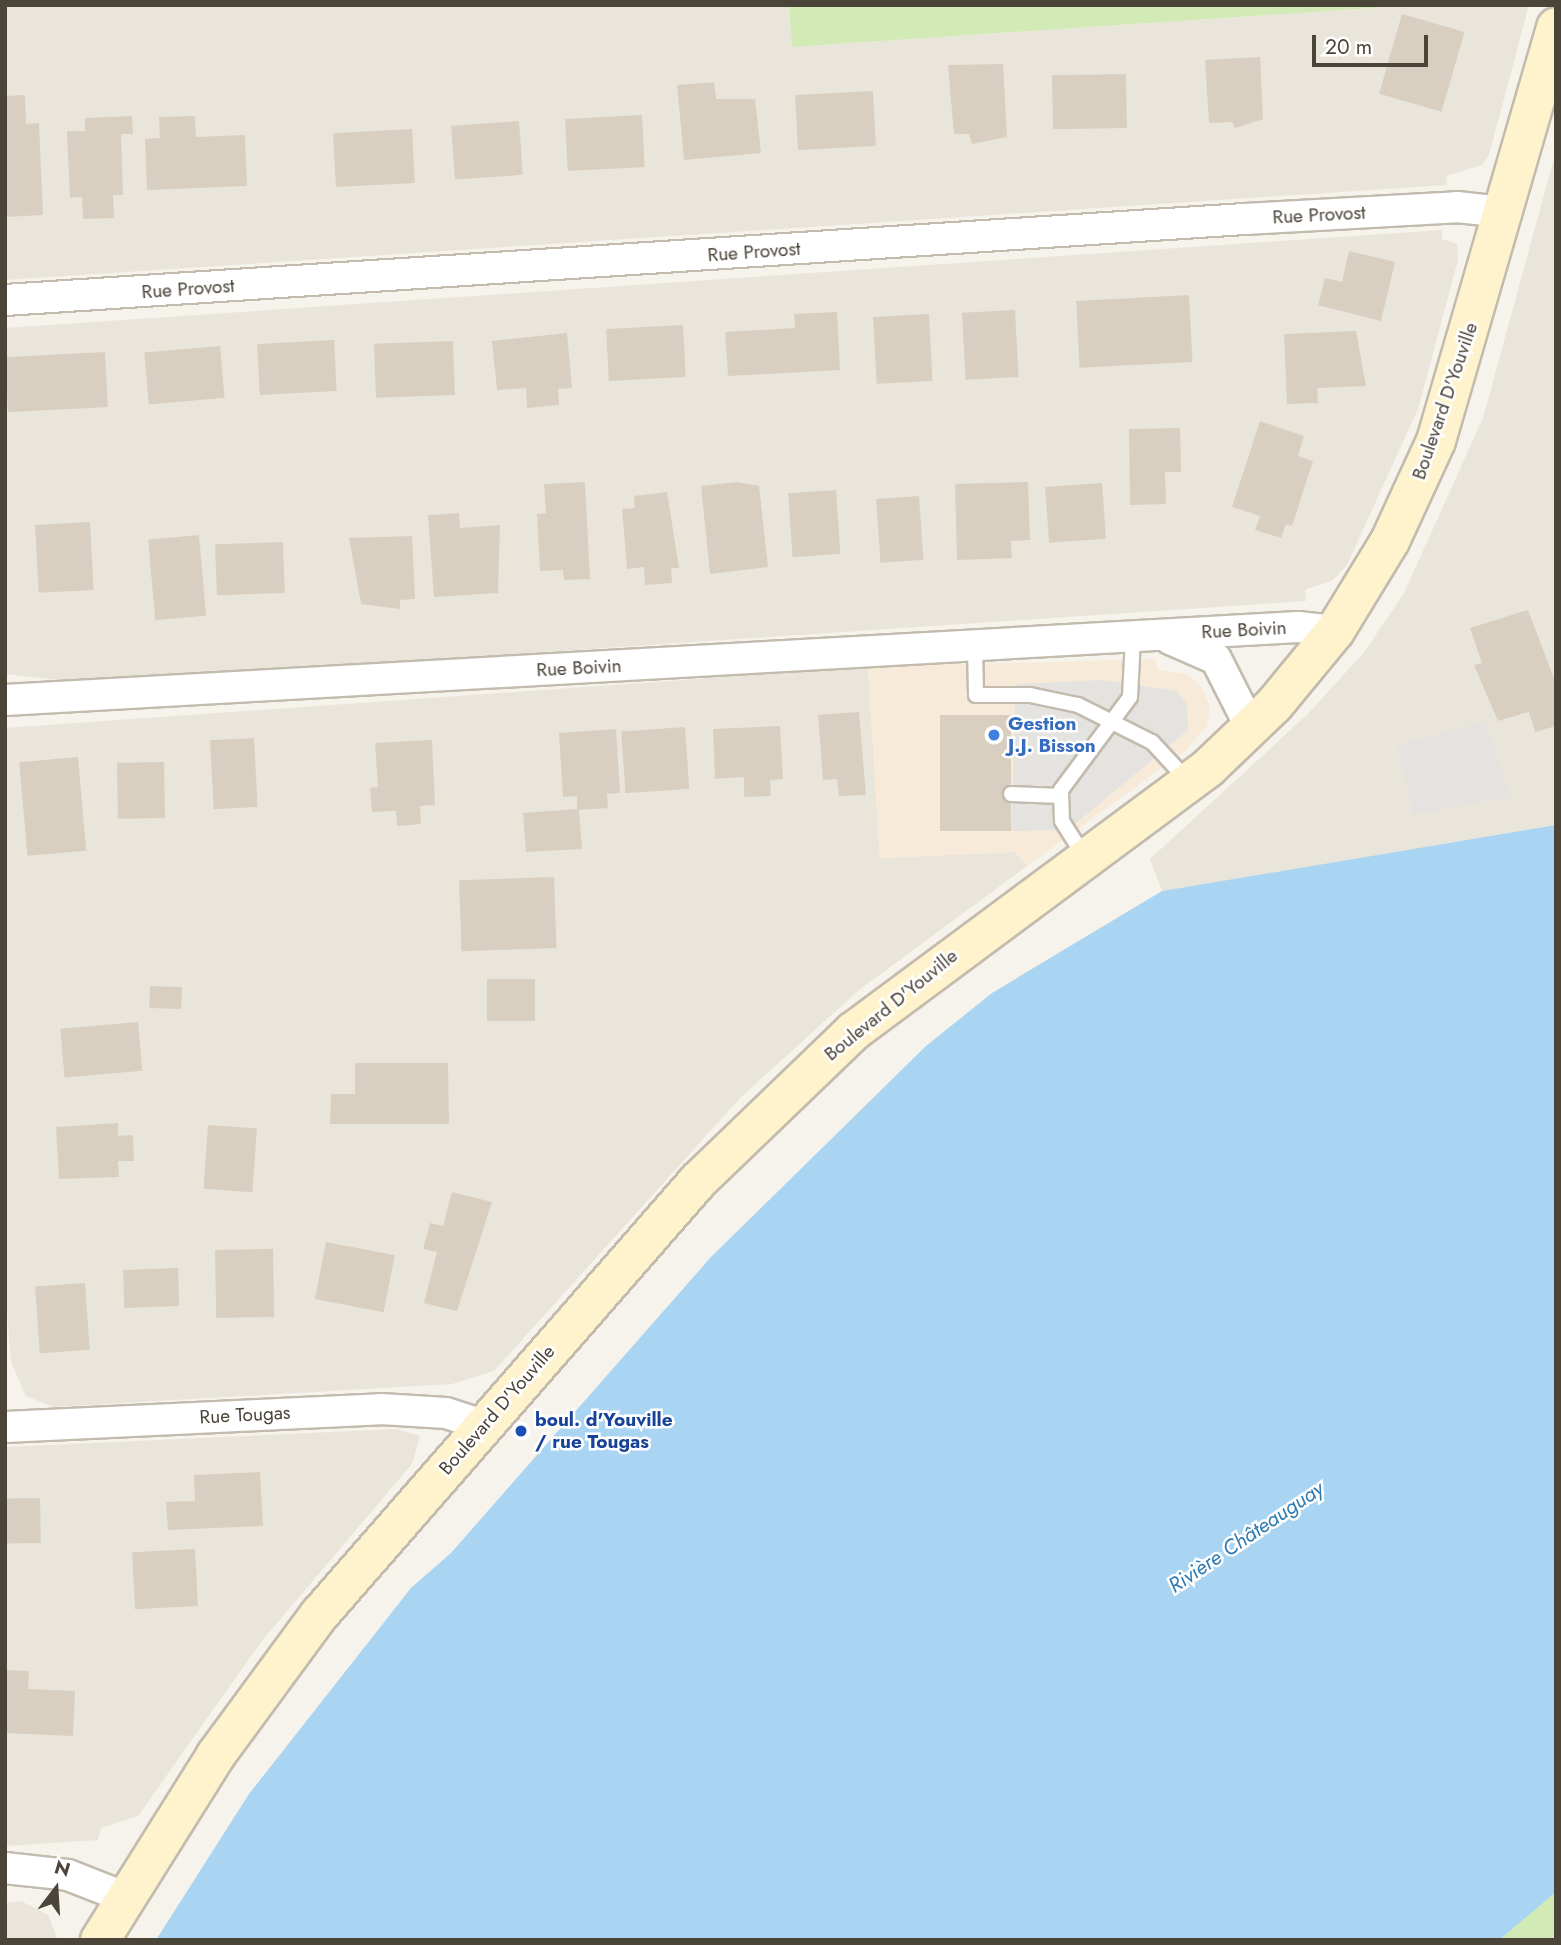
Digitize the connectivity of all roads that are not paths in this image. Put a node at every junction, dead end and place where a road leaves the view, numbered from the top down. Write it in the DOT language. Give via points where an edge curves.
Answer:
graph roads {
  1 [pos="1556,27"];
  2 [pos="1502,212"];
  3 [pos="5,300"];
  4 [pos="1335,631"];
  5 [pos="1143,637"];
  6 [pos="975,646"];
  7 [pos="5,700"];
  8 [pos="1113,721"];
  9 [pos="1251,728"];
  10 [pos="1190,783"];
  11 [pos="1011,794"];
  12 [pos="1060,796"];
  13 [pos="1087,860"];
  14 [pos="483,1425"];
  15 [pos="5,1427"];
  16 [pos="5,1868"];
  17 [pos="124,1897"];
  18 [pos="100,1940"];
  1 -- 2 [label="street, Boulevard D'Youville"];
  2 -- 3 [label="street, Rue Provost" via="1457,207 1245,219"];
  2 -- 4 [label="street, Boulevard D'Youville" via="1436,441 1390,541"];
  4 -- 5 [label="street, Rue Boivin" via="1316,626"];
  4 -- 9 [label="street, Boulevard D'Youville"];
  5 -- 6 [label="street, Rue Boivin"];
  5 -- 8 [label="lane" via="1132,689"];
  5 -- 9 [label="street, Rue Boivin" via="1216,659"];
  6 -- 7 [label="street, Rue Boivin"];
  6 -- 8 [label="lane" via="976,695 1049,698"];
  8 -- 10 [label="lane" via="1157,747"];
  8 -- 12 [label="lane" via="1076,762"];
  9 -- 10 [label="street, Boulevard D'Youville"];
  10 -- 13 [label="street, Boulevard D'Youville"];
  11 -- 12 [label="lane"];
  12 -- 13 [label="lane" via="1062,821"];
  13 -- 14 [label="street, Boulevard D'Youville" via="932,969 765,1114 666,1216"];
  14 -- 15 [label="street, Rue Tougas" via="446,1413 381,1409"];
  14 -- 17 [label="street, Boulevard D'Youville" via="279,1667"];
  16 -- 17 [label="street" via="68,1875"];
  17 -- 18 [label="street, Boulevard D'Youville"];
}
